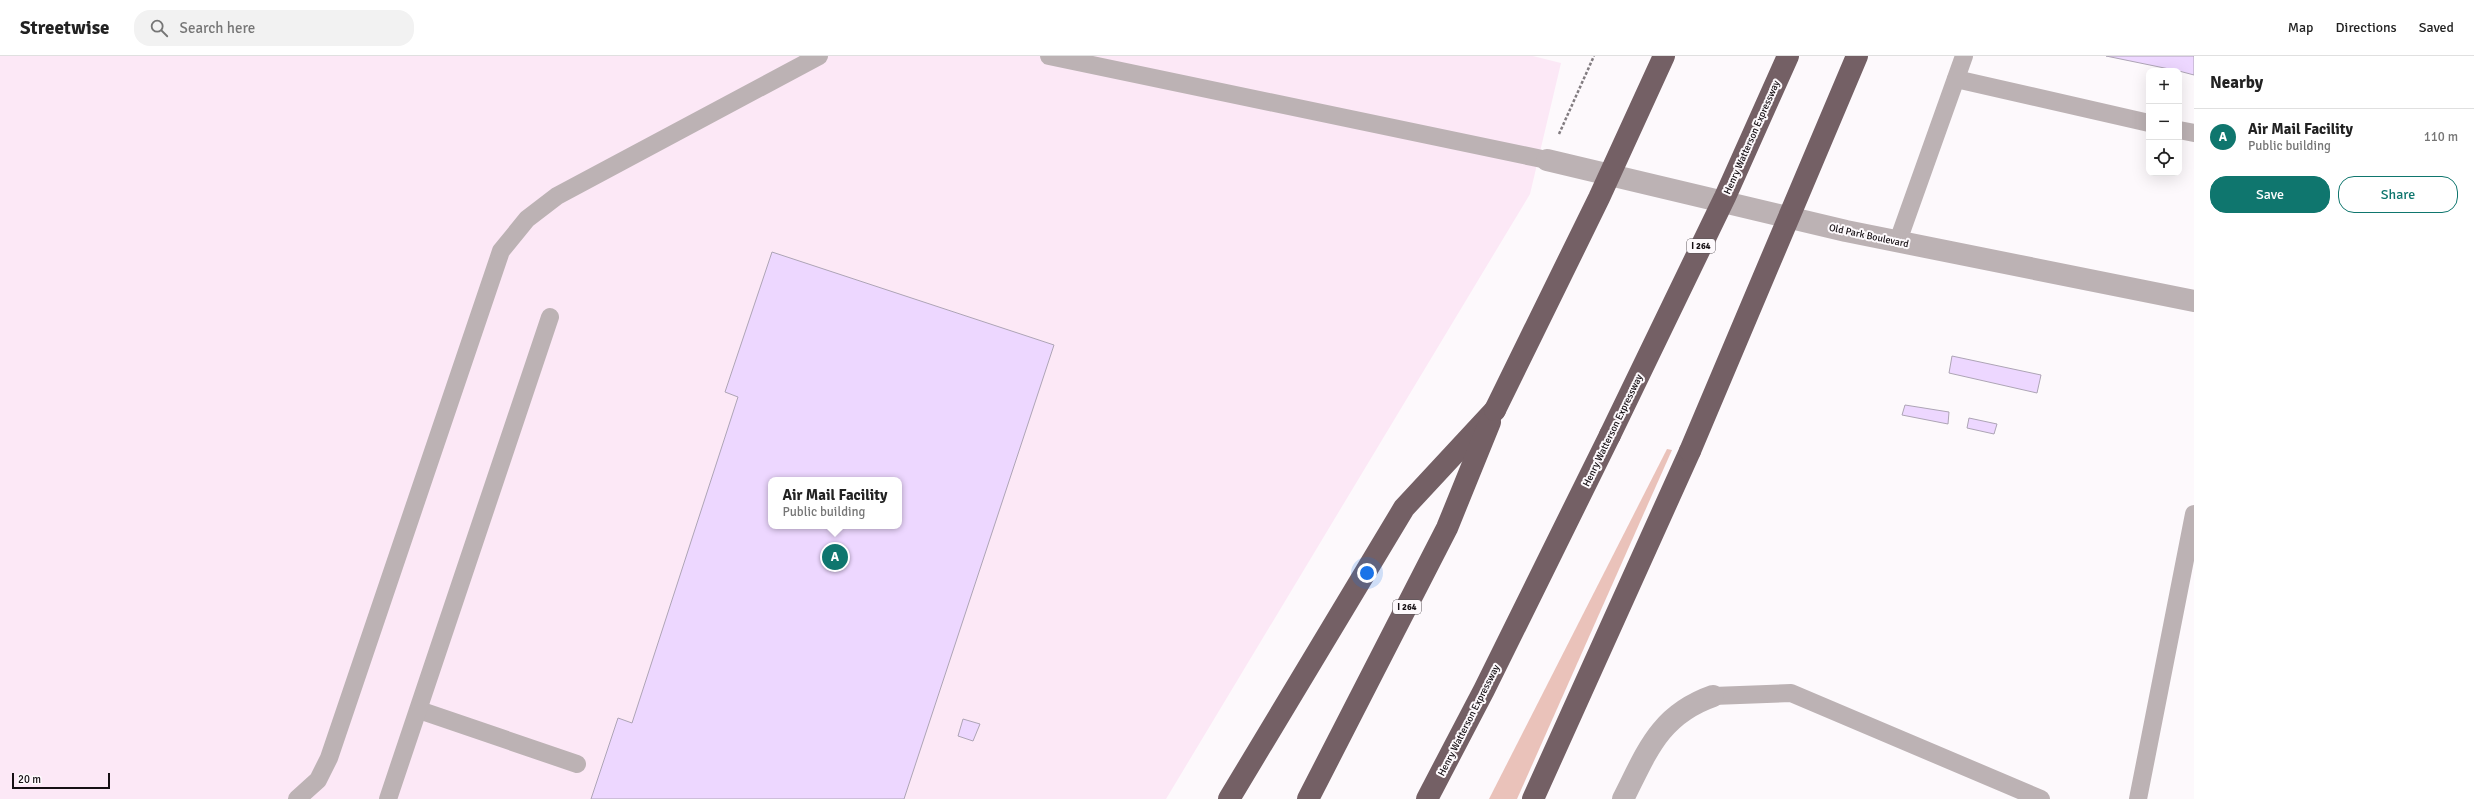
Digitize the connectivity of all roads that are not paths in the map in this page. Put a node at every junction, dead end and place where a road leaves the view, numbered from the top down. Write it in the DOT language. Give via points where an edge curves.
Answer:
graph roads {
  1 [pos="819,56"];
  2 [pos="1049,56"];
  3 [pos="1664,56"];
  4 [pos="1788,56"];
  5 [pos="1857,56"];
  6 [pos="1964,56"];
  7 [pos="1956,79"];
  8 [pos="2146,122"];
  9 [pos="2182,131"];
  10 [pos="2194,133"];
  11 [pos="1547,160"];
  12 [pos="1898,242"];
  13 [pos="2194,301"];
  14 [pos="550,317"];
  15 [pos="1495,410"];
  16 [pos="2194,514"];
  17 [pos="1713,696"];
  18 [pos="418,710"];
  19 [pos="577,764"];
  20 [pos="298,799"];
  21 [pos="388,799"];
  22 [pos="1229,799"];
  23 [pos="1308,799"];
  24 [pos="1427,799"];
  25 [pos="1533,799"];
  26 [pos="1623,799"];
  27 [pos="2041,799"];
  28 [pos="2138,799"];
  1 -- 20 [label="lane" via="557,196 527,219 508,240 494,268 329,758 318,780"];
  2 -- 11 [label="lane"];
  3 -- 15 [label="highway, I 264, bridge" via="1599,198"];
  4 -- 24 [label="highway, Henry Watterson Expressway / I 264, bridge" via="1725,197 1610,435"];
  5 -- 25 [label="highway, bridge" via="1690,451"];
  6 -- 7 [label="lane"];
  7 -- 8 [label="lane"];
  7 -- 12 [label="lane"];
  9 -- 10 [label="lane"];
  11 -- 12 [label="street, Old Park Boulevard"];
  12 -- 13 [label="street, Old Park Boulevard"];
  14 -- 18 [label="lane"];
  15 -- 22 [label="highway" via="1404,508"];
  15 -- 23 [label="highway, I 264" via="1447,528"];
  16 -- 28 [label="lane"];
  17 -- 26 [label="street" via="1695,702 1676,714 1661,730 1645,754"];
  17 -- 27 [label="lane" via="1791,693"];
  18 -- 19 [label="lane"];
  18 -- 21 [label="lane"];
}
